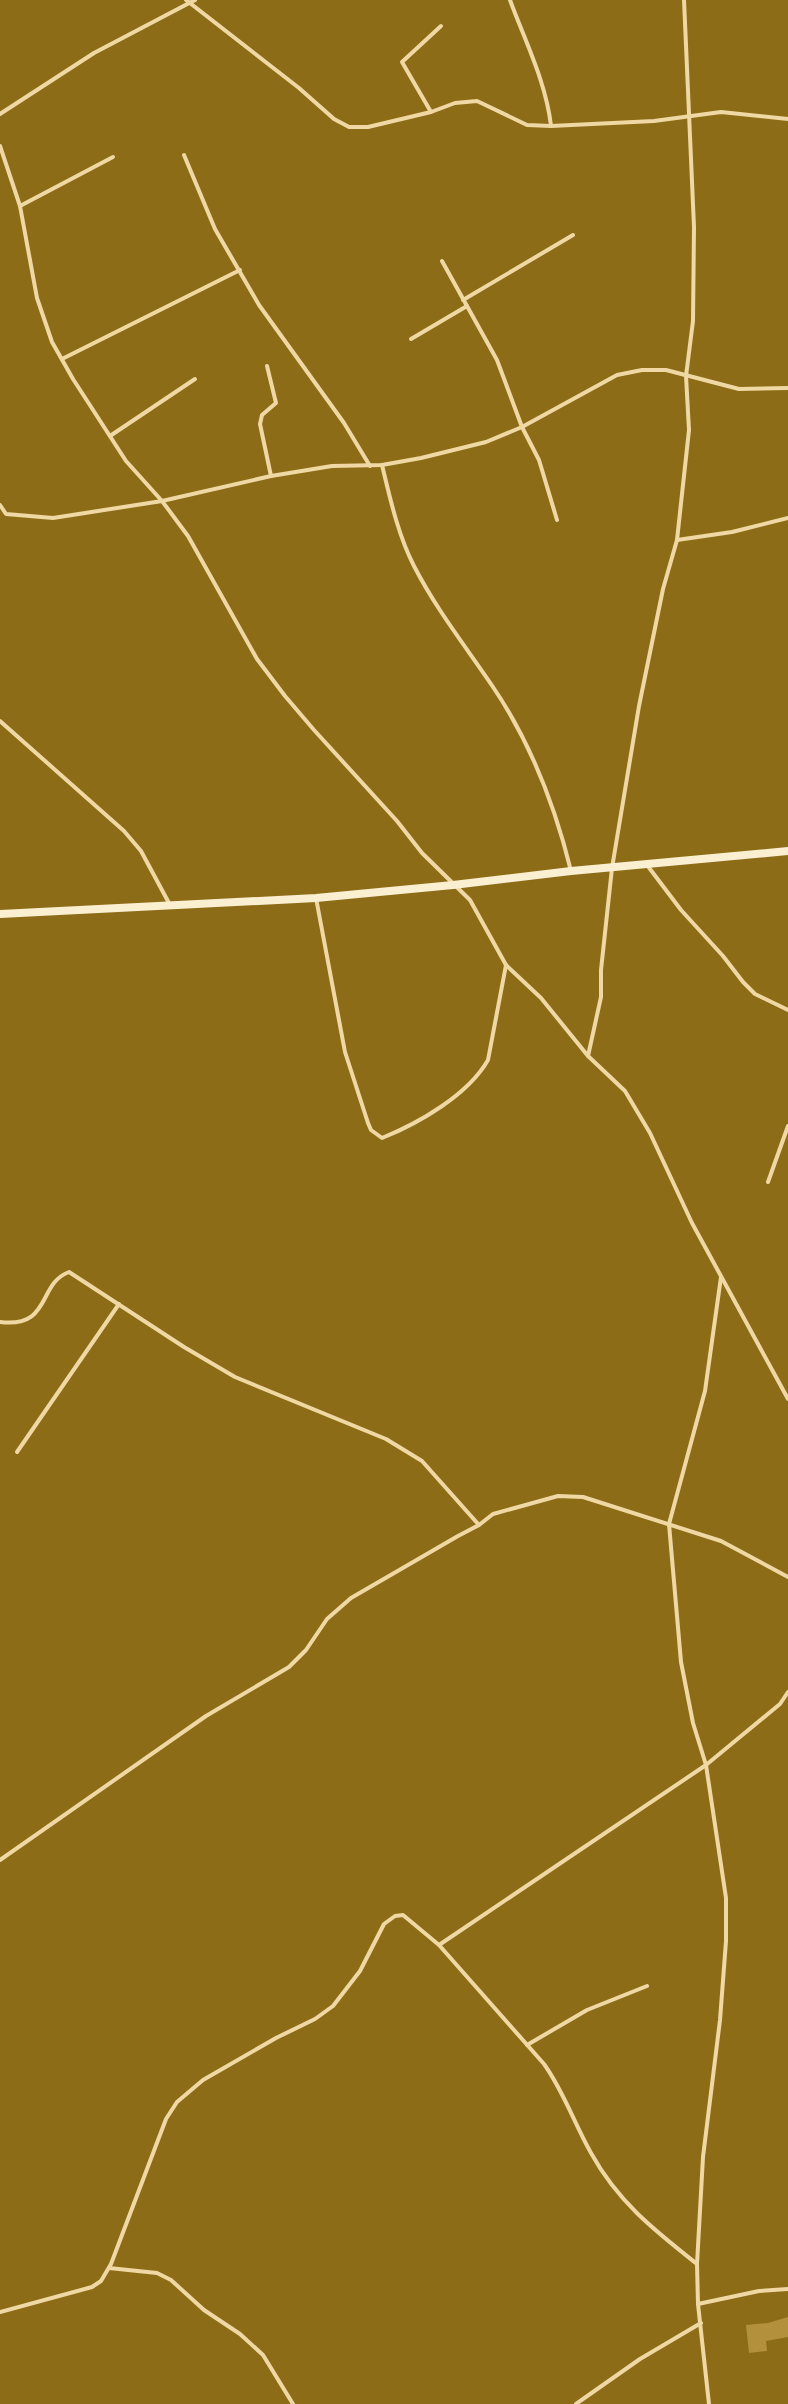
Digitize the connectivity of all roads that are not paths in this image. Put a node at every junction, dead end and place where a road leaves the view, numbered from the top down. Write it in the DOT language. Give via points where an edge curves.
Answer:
graph roads {
  1 [pos="195,0"];
  2 [pos="510,0"];
  3 [pos="684,0"];
  4 [pos="187,2"];
  5 [pos="441,26"];
  6 [pos="432,112"];
  7 [pos="0,114"];
  8 [pos="689,115"];
  9 [pos="788,119"];
  10 [pos="551,126"];
  11 [pos="0,146"];
  12 [pos="184,154"];
  13 [pos="113,157"];
  14 [pos="20,206"];
  15 [pos="573,235"];
  16 [pos="442,261"];
  17 [pos="240,270"];
  18 [pos="463,300"];
  19 [pos="467,306"];
  20 [pos="411,339"];
  21 [pos="62,360"];
  22 [pos="267,366"];
  23 [pos="686,376"];
  24 [pos="195,379"];
  25 [pos="788,388"];
  26 [pos="522,426"];
  27 [pos="110,436"];
  28 [pos="382,465"];
  29 [pos="370,466"];
  30 [pos="271,476"];
  31 [pos="162,500"];
  32 [pos="0,505"];
  33 [pos="788,518"];
  34 [pos="557,520"];
  35 [pos="677,540"];
  36 [pos="0,721"];
  37 [pos="788,851"];
  38 [pos="646,865"];
  39 [pos="612,868"];
  40 [pos="571,871"];
  41 [pos="453,885"];
  42 [pos="316,898"];
  43 [pos="170,906"];
  44 [pos="0,914"];
  45 [pos="506,965"];
  46 [pos="788,1010"];
  47 [pos="588,1056"];
  48 [pos="788,1126"];
  49 [pos="768,1182"];
  50 [pos="721,1277"];
  51 [pos="119,1304"];
  52 [pos="0,1322"];
  53 [pos="788,1399"];
  54 [pos="17,1452"];
  55 [pos="670,1524"];
  56 [pos="479,1525"];
  57 [pos="788,1576"];
  58 [pos="788,1692"];
  59 [pos="706,1765"];
  60 [pos="0,1860"];
  61 [pos="439,1945"];
  62 [pos="646,1986"];
  63 [pos="527,2045"];
  64 [pos="697,2264"];
  65 [pos="109,2268"];
  66 [pos="788,2289"];
  67 [pos="698,2304"];
  68 [pos="0,2312"];
  69 [pos="701,2323"];
  70 [pos="293,2404"];
  71 [pos="576,2404"];
  72 [pos="709,2404"];
  1 -- 4 [label="street"];
  2 -- 10 [label="street" via="541,80"];
  3 -- 8 [label="street"];
  4 -- 6 [label="street" via="299,88 334,119 349,127 368,127"];
  4 -- 7 [label="street" via="94,53"];
  5 -- 6 [label="street" via="402,62"];
  6 -- 10 [label="street" via="455,103 477,101 527,125"];
  8 -- 9 [label="street" via="721,112"];
  8 -- 10 [label="street" via="654,121"];
  8 -- 23 [label="street" via="694,227 693,305"];
  11 -- 14 [label="street"];
  12 -- 17 [label="street" via="215,229"];
  13 -- 14 [label="street"];
  14 -- 21 [label="street" via="36,298 52,342"];
  15 -- 18 [label="street"];
  16 -- 18 [label="street"];
  17 -- 21 [label="street"];
  17 -- 29 [label="street" via="259,305 344,423"];
  18 -- 19 [label="street"];
  19 -- 20 [label="street"];
  19 -- 26 [label="street" via="497,360"];
  21 -- 27 [label="street"];
  22 -- 30 [label="street" via="276,403 262,415 260,424"];
  23 -- 25 [label="street" via="739,389"];
  23 -- 26 [label="street" via="666,370 617,374"];
  23 -- 35 [label="street" via="689,430"];
  24 -- 27 [label="street"];
  26 -- 28 [label="street" via="486,442"];
  26 -- 34 [label="street" via="539,460"];
  27 -- 31 [label="street" via="126,461"];
  28 -- 29 [label="street"];
  28 -- 40 [label="street" via="400,530 413,564 449,624 494,688 533,761 559,824"];
  29 -- 30 [label="street" via="332,466"];
  30 -- 31 [label="street"];
  31 -- 32 [label="street" via="53,518 6,514"];
  31 -- 41 [label="street" via="188,536 257,659 314,730"];
  33 -- 35 [label="street" via="732,532"];
  35 -- 39 [label="street" via="663,588 639,706"];
  36 -- 43 [label="street" via="124,831 141,851"];
  37 -- 38 [label="street"];
  38 -- 39 [label="street"];
  38 -- 46 [label="street" via="743,982 755,994"];
  39 -- 40 [label="street"];
  39 -- 47 [label="street" via="601,970 601,997"];
  40 -- 41 [label="street"];
  41 -- 42 [label="street"];
  41 -- 45 [label="street" via="470,900"];
  42 -- 43 [label="street"];
  42 -- 45 [label="street" via="345,1052 371,1130 382,1138 409,1127 473,1082 481,1072 488,1060"];
  43 -- 44 [label="street"];
  45 -- 47 [label="street" via="541,998"];
  47 -- 50 [label="street" via="625,1091 638,1110"];
  48 -- 49 [label="street"];
  50 -- 53 [label="street"];
  50 -- 55 [label="street" via="705,1391"];
  51 -- 52 [label="street" via="69,1272 58,1280 36,1312 27,1320 21,1323"];
  51 -- 54 [label="street"];
  51 -- 56 [label="street" via="234,1378 386,1439 422,1461"];
  55 -- 56 [label="street" via="583,1497 558,1496 493,1514"];
  55 -- 57 [label="street" via="721,1541"];
  55 -- 59 [label="street" via="681,1662 693,1723"];
  56 -- 60 [label="street" via="351,1598 327,1619 306,1650 289,1667 206,1716"];
  58 -- 59 [label="street" via="780,1704"];
  59 -- 61 [label="street"];
  59 -- 64 [label="street" via="726,1898 726,1940 720,2020 703,2157"];
  61 -- 63 [label="street"];
  61 -- 65 [label="street" via="403,1915 395,1916 384,1924 360,1971 333,2006 315,2019 203,2080 177,2102 166,2119"];
  62 -- 63 [label="street" via="588,2010"];
  63 -- 64 [label="street" via="558,2084 590,2152 619,2195 645,2223"];
  64 -- 67 [label="street"];
  65 -- 68 [label="street" via="101,2281 92,2287"];
  65 -- 70 [label="street" via="157,2273 170,2280 204,2310 240,2334 263,2355"];
  66 -- 67 [label="street" via="759,2291"];
  67 -- 69 [label="street"];
  69 -- 71 [label="street" via="640,2359"];
  69 -- 72 [label="street"];
}
